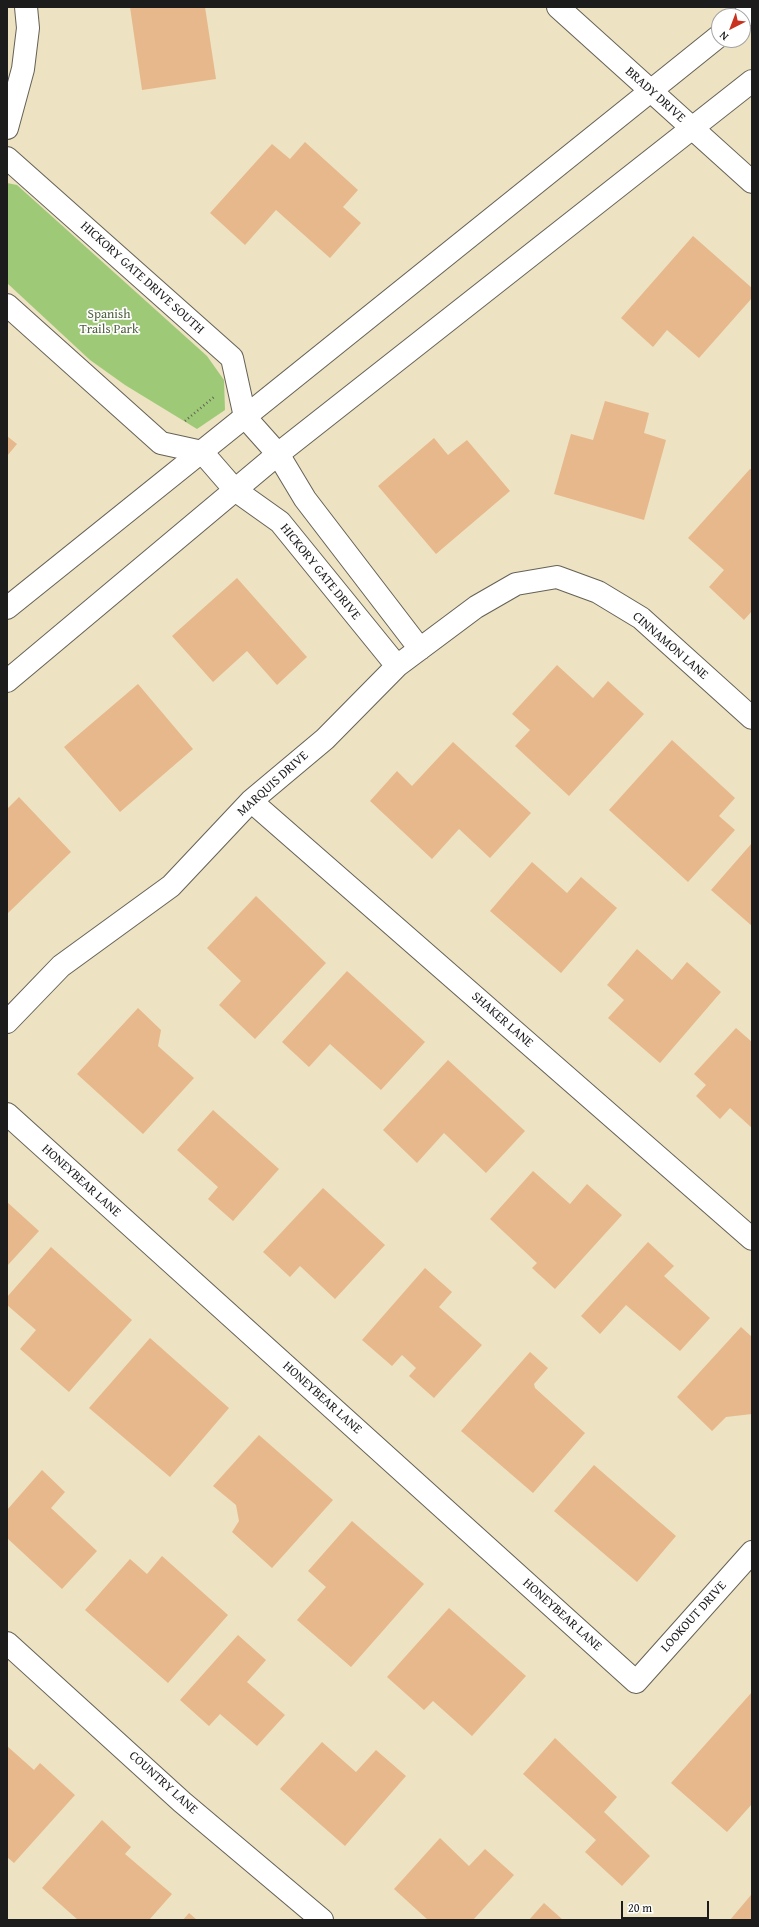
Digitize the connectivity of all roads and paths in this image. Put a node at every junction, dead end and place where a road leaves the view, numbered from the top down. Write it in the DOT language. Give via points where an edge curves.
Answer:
graph roads {
  1 [pos="26,7"];
  2 [pos="558,7"];
  3 [pos="711,42"];
  4 [pos="752,81"];
  5 [pos="650,91"];
  6 [pos="7,128"];
  7 [pos="692,128"];
  8 [pos="7,158"];
  9 [pos="752,182"];
  10 [pos="7,305"];
  11 [pos="218,394"];
  12 [pos="245,417"];
  13 [pos="185,421"];
  14 [pos="202,452"];
  15 [pos="278,454"];
  16 [pos="235,490"];
  17 [pos="557,577"];
  18 [pos="7,608"];
  19 [pos="420,649"];
  20 [pos="397,666"];
  21 [pos="7,681"];
  22 [pos="752,718"];
  23 [pos="251,801"];
  24 [pos="7,1022"];
  25 [pos="7,1114"];
  26 [pos="752,1239"];
  27 [pos="752,1552"];
  28 [pos="7,1643"];
  29 [pos="636,1682"];
  30 [pos="322,1920"];
  1 -- 6 [label="street" via="28,28 22,69"];
  2 -- 5 [label="street, BRADY DRIVE"];
  3 -- 5 [label="street"];
  4 -- 7 [label="street"];
  5 -- 7 [label="street, BRADY DRIVE"];
  5 -- 12 [label="street"];
  7 -- 9 [label="street, BRADY DRIVE"];
  7 -- 15 [label="street"];
  8 -- 12 [label="street, HICKORY GATE DRIVE SOUTH" via="232,358"];
  10 -- 14 [label="street" via="161,443"];
  11 -- 13 [label="path"];
  12 -- 14 [label="street"];
  12 -- 15 [label="street"];
  14 -- 16 [label="street, HICKORY GATE DRIVE"];
  14 -- 18 [label="street"];
  15 -- 16 [label="street"];
  15 -- 19 [label="street" via="305,499"];
  16 -- 20 [label="street, HICKORY GATE DRIVE" via="280,522"];
  16 -- 21 [label="street"];
  17 -- 19 [label="street, MARQUIS DRIVE" via="516,584 476,607"];
  17 -- 22 [label="street, CINNAMON LANE" via="598,592 641,618"];
  19 -- 20 [label="street, MARQUIS DRIVE"];
  20 -- 23 [label="street, MARQUIS DRIVE" via="326,739"];
  23 -- 24 [label="street, MARQUIS DRIVE" via="171,886 61,966"];
  23 -- 26 [label="street, SHAKER LANE"];
  25 -- 29 [label="street, HONEYBEAR LANE"];
  27 -- 29 [label="street, LOOKOUT DRIVE"];
  28 -- 30 [label="street, COUNTRY LANE" via="182,1802"];
}
